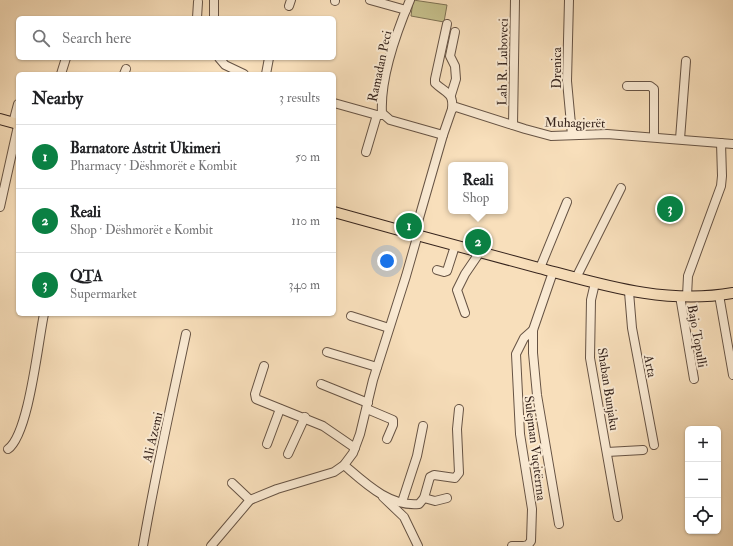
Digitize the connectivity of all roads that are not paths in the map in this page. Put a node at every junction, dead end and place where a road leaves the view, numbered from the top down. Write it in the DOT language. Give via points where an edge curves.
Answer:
graph roads {
  1 [pos="214,0"];
  2 [pos="370,0"];
  3 [pos="410,0"];
  4 [pos="515,0"];
  5 [pos="569,0"];
  6 [pos="198,2"];
  7 [pos="393,4"];
  8 [pos="406,10"];
  9 [pos="197,16"];
  10 [pos="214,16"];
  11 [pos="401,22"];
  12 [pos="447,24"];
  13 [pos="455,32"];
  14 [pos="65,60"];
  15 [pos="219,60"];
  16 [pos="269,60"];
  17 [pos="686,61"];
  18 [pos="62,72"];
  19 [pos="239,72"];
  20 [pos="266,72"];
  21 [pos="627,86"];
  22 [pos="451,95"];
  23 [pos="336,104"];
  24 [pos="452,109"];
  25 [pos="380,115"];
  26 [pos="0,119"];
  27 [pos="16,124"];
  28 [pos="513,125"];
  29 [pos="443,135"];
  30 [pos="572,135"];
  31 [pos="654,138"];
  32 [pos="680,139"];
  33 [pos="721,142"];
  34 [pos="733,144"];
  35 [pos="366,152"];
  36 [pos="621,188"];
  37 [pos="567,202"];
  38 [pos="0,208"];
  39 [pos="336,213"];
  40 [pos="416,235"];
  41 [pos="455,246"];
  42 [pos="480,252"];
  43 [pos="540,268"];
  44 [pos="437,270"];
  45 [pos="553,272"];
  46 [pos="576,278"];
  47 [pos="595,283"];
  48 [pos="629,292"];
  49 [pos="733,293"];
  50 [pos="719,295"];
  51 [pos="683,296"];
  52 [pos="466,313"];
  53 [pos="44,316"];
  54 [pos="351,316"];
  55 [pos="389,328"];
  56 [pos="533,330"];
  57 [pos="186,334"];
  58 [pos="327,352"];
  59 [pos="264,366"];
  60 [pos="378,367"];
  61 [pos="733,375"];
  62 [pos="694,380"];
  63 [pos="321,384"];
  64 [pos="367,406"];
  65 [pos="280,409"];
  66 [pos="459,409"];
  67 [pos="305,417"];
  68 [pos="423,426"];
  69 [pos="387,439"];
  70 [pos="267,444"];
  71 [pos="654,444"];
  72 [pos="356,448"];
  73 [pos="8,449"];
  74 [pos="643,450"];
  75 [pos="607,452"];
  76 [pos="288,454"];
  77 [pos="344,465"];
  78 [pos="232,483"];
  79 [pos="382,495"];
  80 [pos="424,498"];
  81 [pos="447,498"];
  82 [pos="250,500"];
  83 [pos="402,502"];
  84 [pos="618,517"];
  85 [pos="559,524"];
  86 [pos="143,546"];
  87 [pos="211,546"];
  88 [pos="418,546"];
  89 [pos="512,546"];
  90 [pos="523,546"];
  1 -- 10 [label="street"];
  2 -- 7 [label="street"];
  3 -- 8 [label="street, Ramadan Peci"];
  4 -- 28 [label="street, Lah R. Luboveci"];
  5 -- 30 [label="street, Drenica" via="567,81"];
  6 -- 9 [label="street"];
  7 -- 8 [label="street"];
  7 -- 11 [label="street"];
  8 -- 11 [label="street, Ramadan Peci"];
  11 -- 25 [label="street, Ramadan Peci" via="388,70"];
  12 -- 22 [label="street" via="435,79 438,85"];
  13 -- 22 [label="street" via="450,56 455,66 456,79"];
  14 -- 18 [label="street"];
  15 -- 19 [label="street"];
  16 -- 20 [label="street"];
  17 -- 32 [label="street"];
  21 -- 31 [label="street" via="650,86 654,89"];
  22 -- 24 [label="street"];
  23 -- 25 [label="street"];
  24 -- 28 [label="street, Muhagjerët" via="460,108"];
  24 -- 29 [label="street"];
  25 -- 29 [label="street, Ramadan Peci"];
  25 -- 35 [label="street"];
  26 -- 27 [label="main road"];
  27 -- 38 [label="street"];
  28 -- 30 [label="street, Muhagjerët" via="551,136"];
  29 -- 40 [label="street"];
  30 -- 31 [label="street, Muhagjerët" via="607,134"];
  31 -- 32 [label="street, Muhagjerët"];
  32 -- 33 [label="street, Muhagjerët"];
  33 -- 34 [label="street, Muhagjerët"];
  33 -- 51 [label="street, Bajo Topulli" via="721,186 691,264"];
  36 -- 46 [label="street"];
  37 -- 43 [label="street"];
  39 -- 40 [label="main road"];
  40 -- 41 [label="main road"];
  40 -- 55 [label="street"];
  41 -- 42 [label="main road"];
  41 -- 44 [label="street" via="447,271"];
  42 -- 43 [label="main road"];
  42 -- 52 [label="street" via="457,290"];
  43 -- 45 [label="main road"];
  45 -- 46 [label="main road"];
  45 -- 56 [label="street, Sulejman Vuçitërrna"];
  46 -- 47 [label="main road"];
  47 -- 48 [label="main road"];
  47 -- 75 [label="street, Shaban Bunjaku" via="591,300 590,358"];
  48 -- 51 [label="main road"];
  48 -- 71 [label="street, Arta" via="632,328"];
  49 -- 50 [label="main road"];
  50 -- 51 [label="main road"];
  50 -- 61 [label="street"];
  51 -- 62 [label="street, Bajo Topulli"];
  53 -- 73 [label="street" via="23,423 15,441"];
  54 -- 55 [label="street"];
  55 -- 60 [label="street"];
  56 -- 85 [label="street, Sulejman Vuçitërrna" via="532,353 537,395"];
  56 -- 90 [label="street, Sulejman Vuçitërrna" via="520,344 516,354 520,434 532,509 531,542 528,546"];
  57 -- 86 [label="street, Ali Azemi" via="157,463"];
  58 -- 60 [label="street"];
  59 -- 65 [label="street" via="255,394 256,399"];
  60 -- 64 [label="street"];
  63 -- 64 [label="street"];
  64 -- 69 [label="street" via="393,420"];
  64 -- 72 [label="street"];
  65 -- 67 [label="street"];
  65 -- 70 [label="street"];
  66 -- 80 [label="street" via="459,473 455,478 434,475 430,477"];
  67 -- 72 [label="street" via="332,431"];
  67 -- 76 [label="street"];
  68 -- 83 [label="street" via="415,463"];
  72 -- 77 [label="street"];
  74 -- 75 [label="street"];
  75 -- 84 [label="street, Shaban Bunjaku"];
  77 -- 79 [label="street"];
  77 -- 82 [label="street" via="325,475"];
  78 -- 82 [label="street"];
  79 -- 83 [label="street"];
  79 -- 88 [label="street" via="404,517"];
  80 -- 81 [label="street" via="435,501"];
  80 -- 83 [label="street" via="419,504"];
  82 -- 87 [label="street"];
  89 -- 90 [label="street, Sulejman Vuçitërrna"];
}
